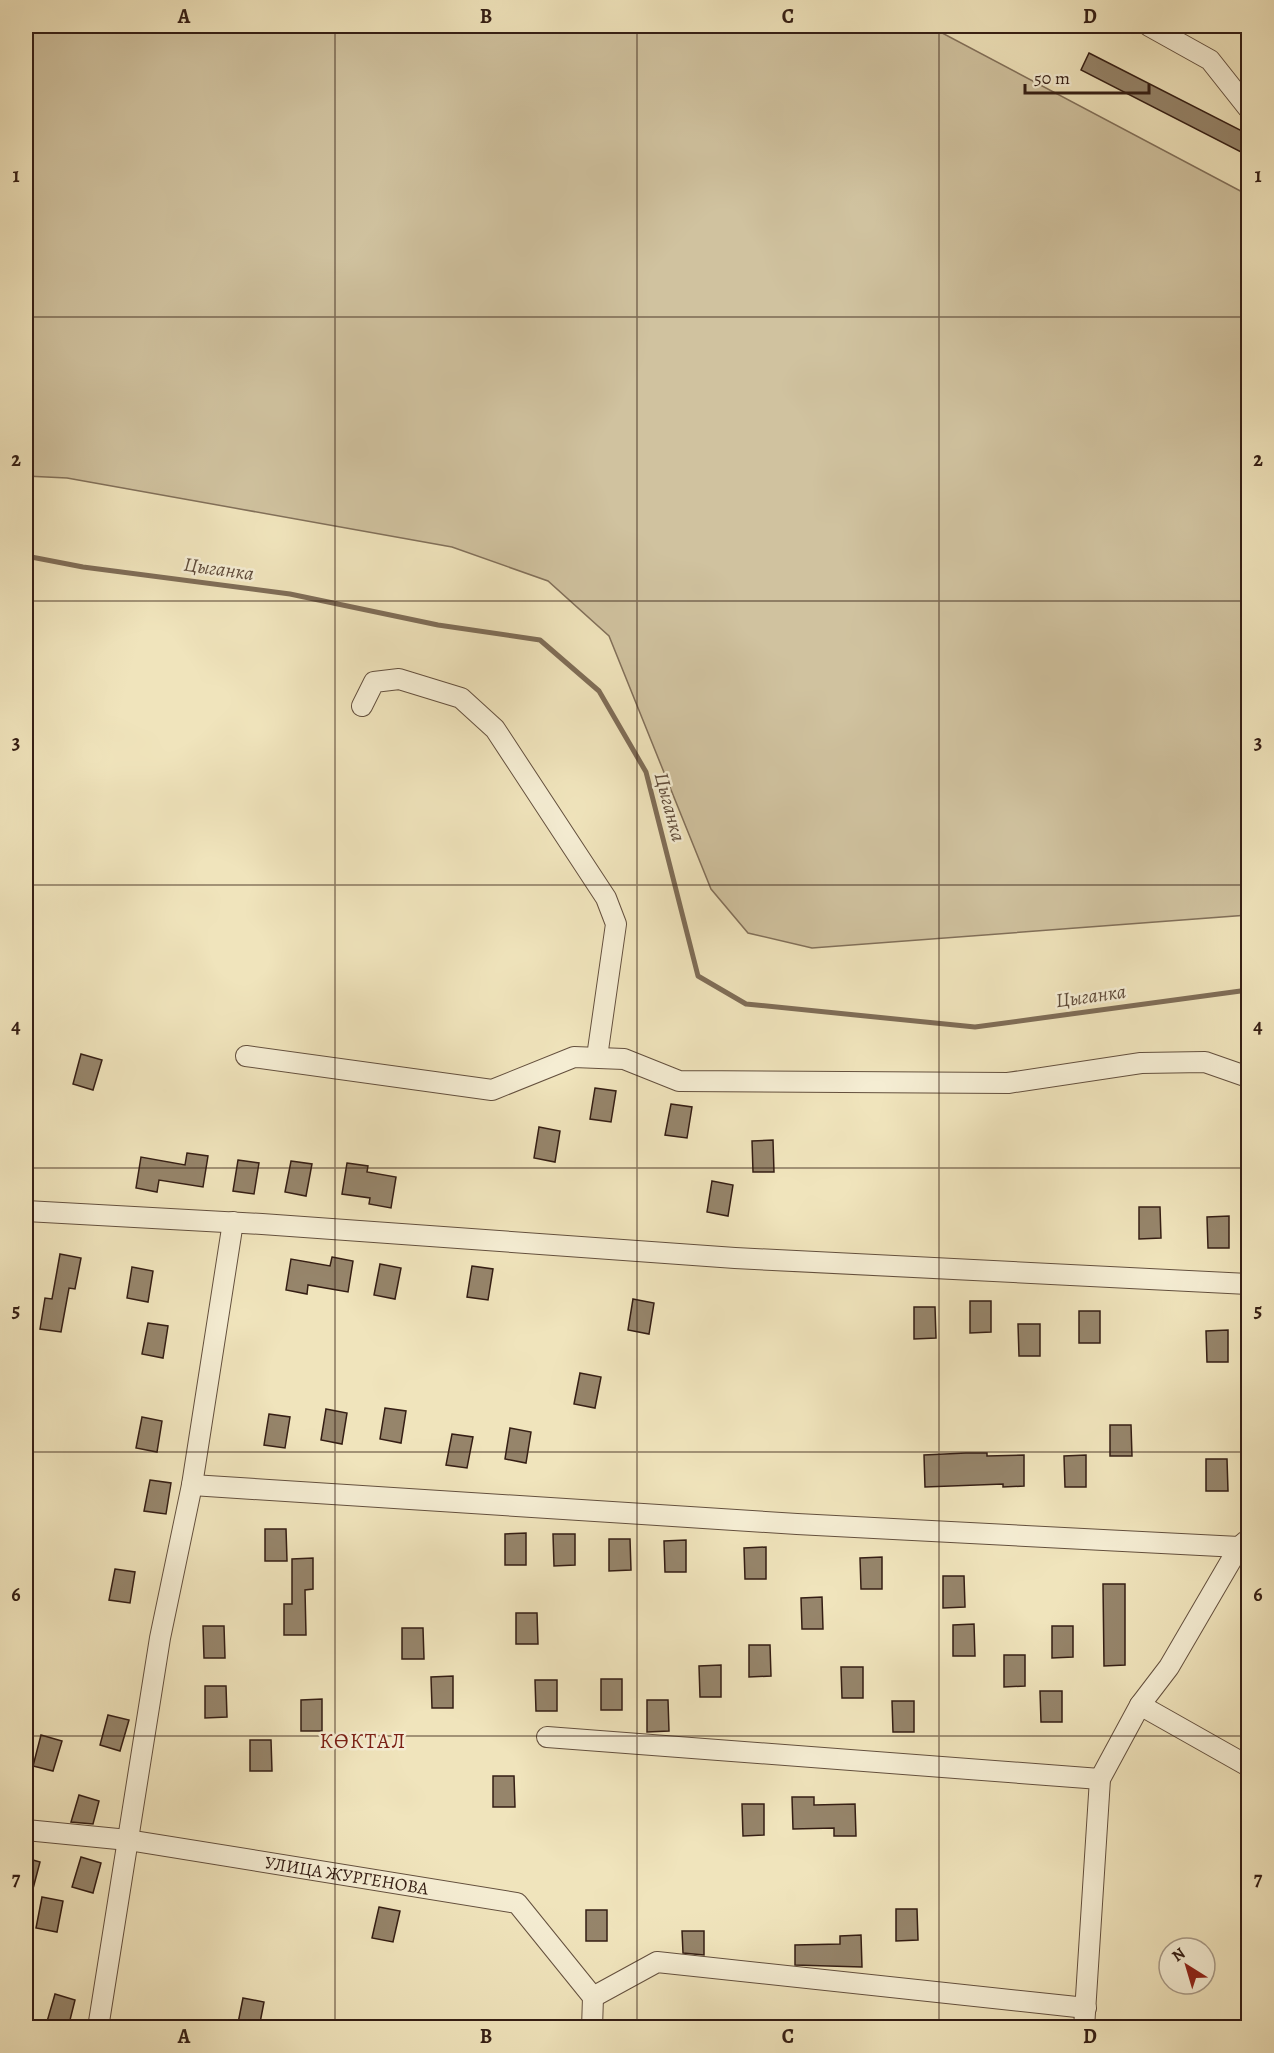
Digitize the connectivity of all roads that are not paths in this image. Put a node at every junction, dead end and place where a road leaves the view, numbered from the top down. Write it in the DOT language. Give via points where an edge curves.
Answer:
graph roads {
  1 [pos="1149,26"];
  2 [pos="1248,108"];
  3 [pos="362,706"];
  4 [pos="246,1056"];
  5 [pos="597,1057"];
  6 [pos="1248,1077"];
  7 [pos="26,1211"];
  8 [pos="233,1222"];
  9 [pos="1248,1284"];
  10 [pos="192,1485"];
  11 [pos="1244,1543"];
  12 [pos="1140,1705"];
  13 [pos="547,1737"];
  14 [pos="1248,1766"];
  15 [pos="1100,1779"];
  16 [pos="26,1830"];
  17 [pos="128,1840"];
  18 [pos="594,1997"];
  19 [pos="1086,2008"];
  20 [pos="98,2028"];
  21 [pos="592,2028"];
  22 [pos="1084,2028"];
  1 -- 2 [label="street" via="1210,60"];
  3 -- 5 [label="street" via="374,682 399,679 461,698 495,729 606,898 616,924"];
  4 -- 5 [label="street" via="492,1090 574,1057"];
  5 -- 6 [label="street" via="624,1059 680,1081 1008,1083 1152,1063 1205,1062"];
  7 -- 8 [label="street"];
  8 -- 9 [label="street" via="735,1258"];
  8 -- 10 [label="street"];
  10 -- 11 [label="street" via="809,1524"];
  10 -- 17 [label="street" via="160,1638"];
  11 -- 12 [label="street" via="1169,1667"];
  12 -- 14 [label="street"];
  12 -- 15 [label="street"];
  13 -- 15 [label="street"];
  15 -- 19 [label="street"];
  16 -- 17 [label="street, УЛИЦА ЖУРГЕНОВА"];
  17 -- 18 [label="street, УЛИЦА ЖУРГЕНОВА" via="518,1903"];
  17 -- 20 [label="street"];
  18 -- 19 [label="street" via="657,1962"];
  18 -- 21 [label="street"];
  19 -- 22 [label="street"];
}
